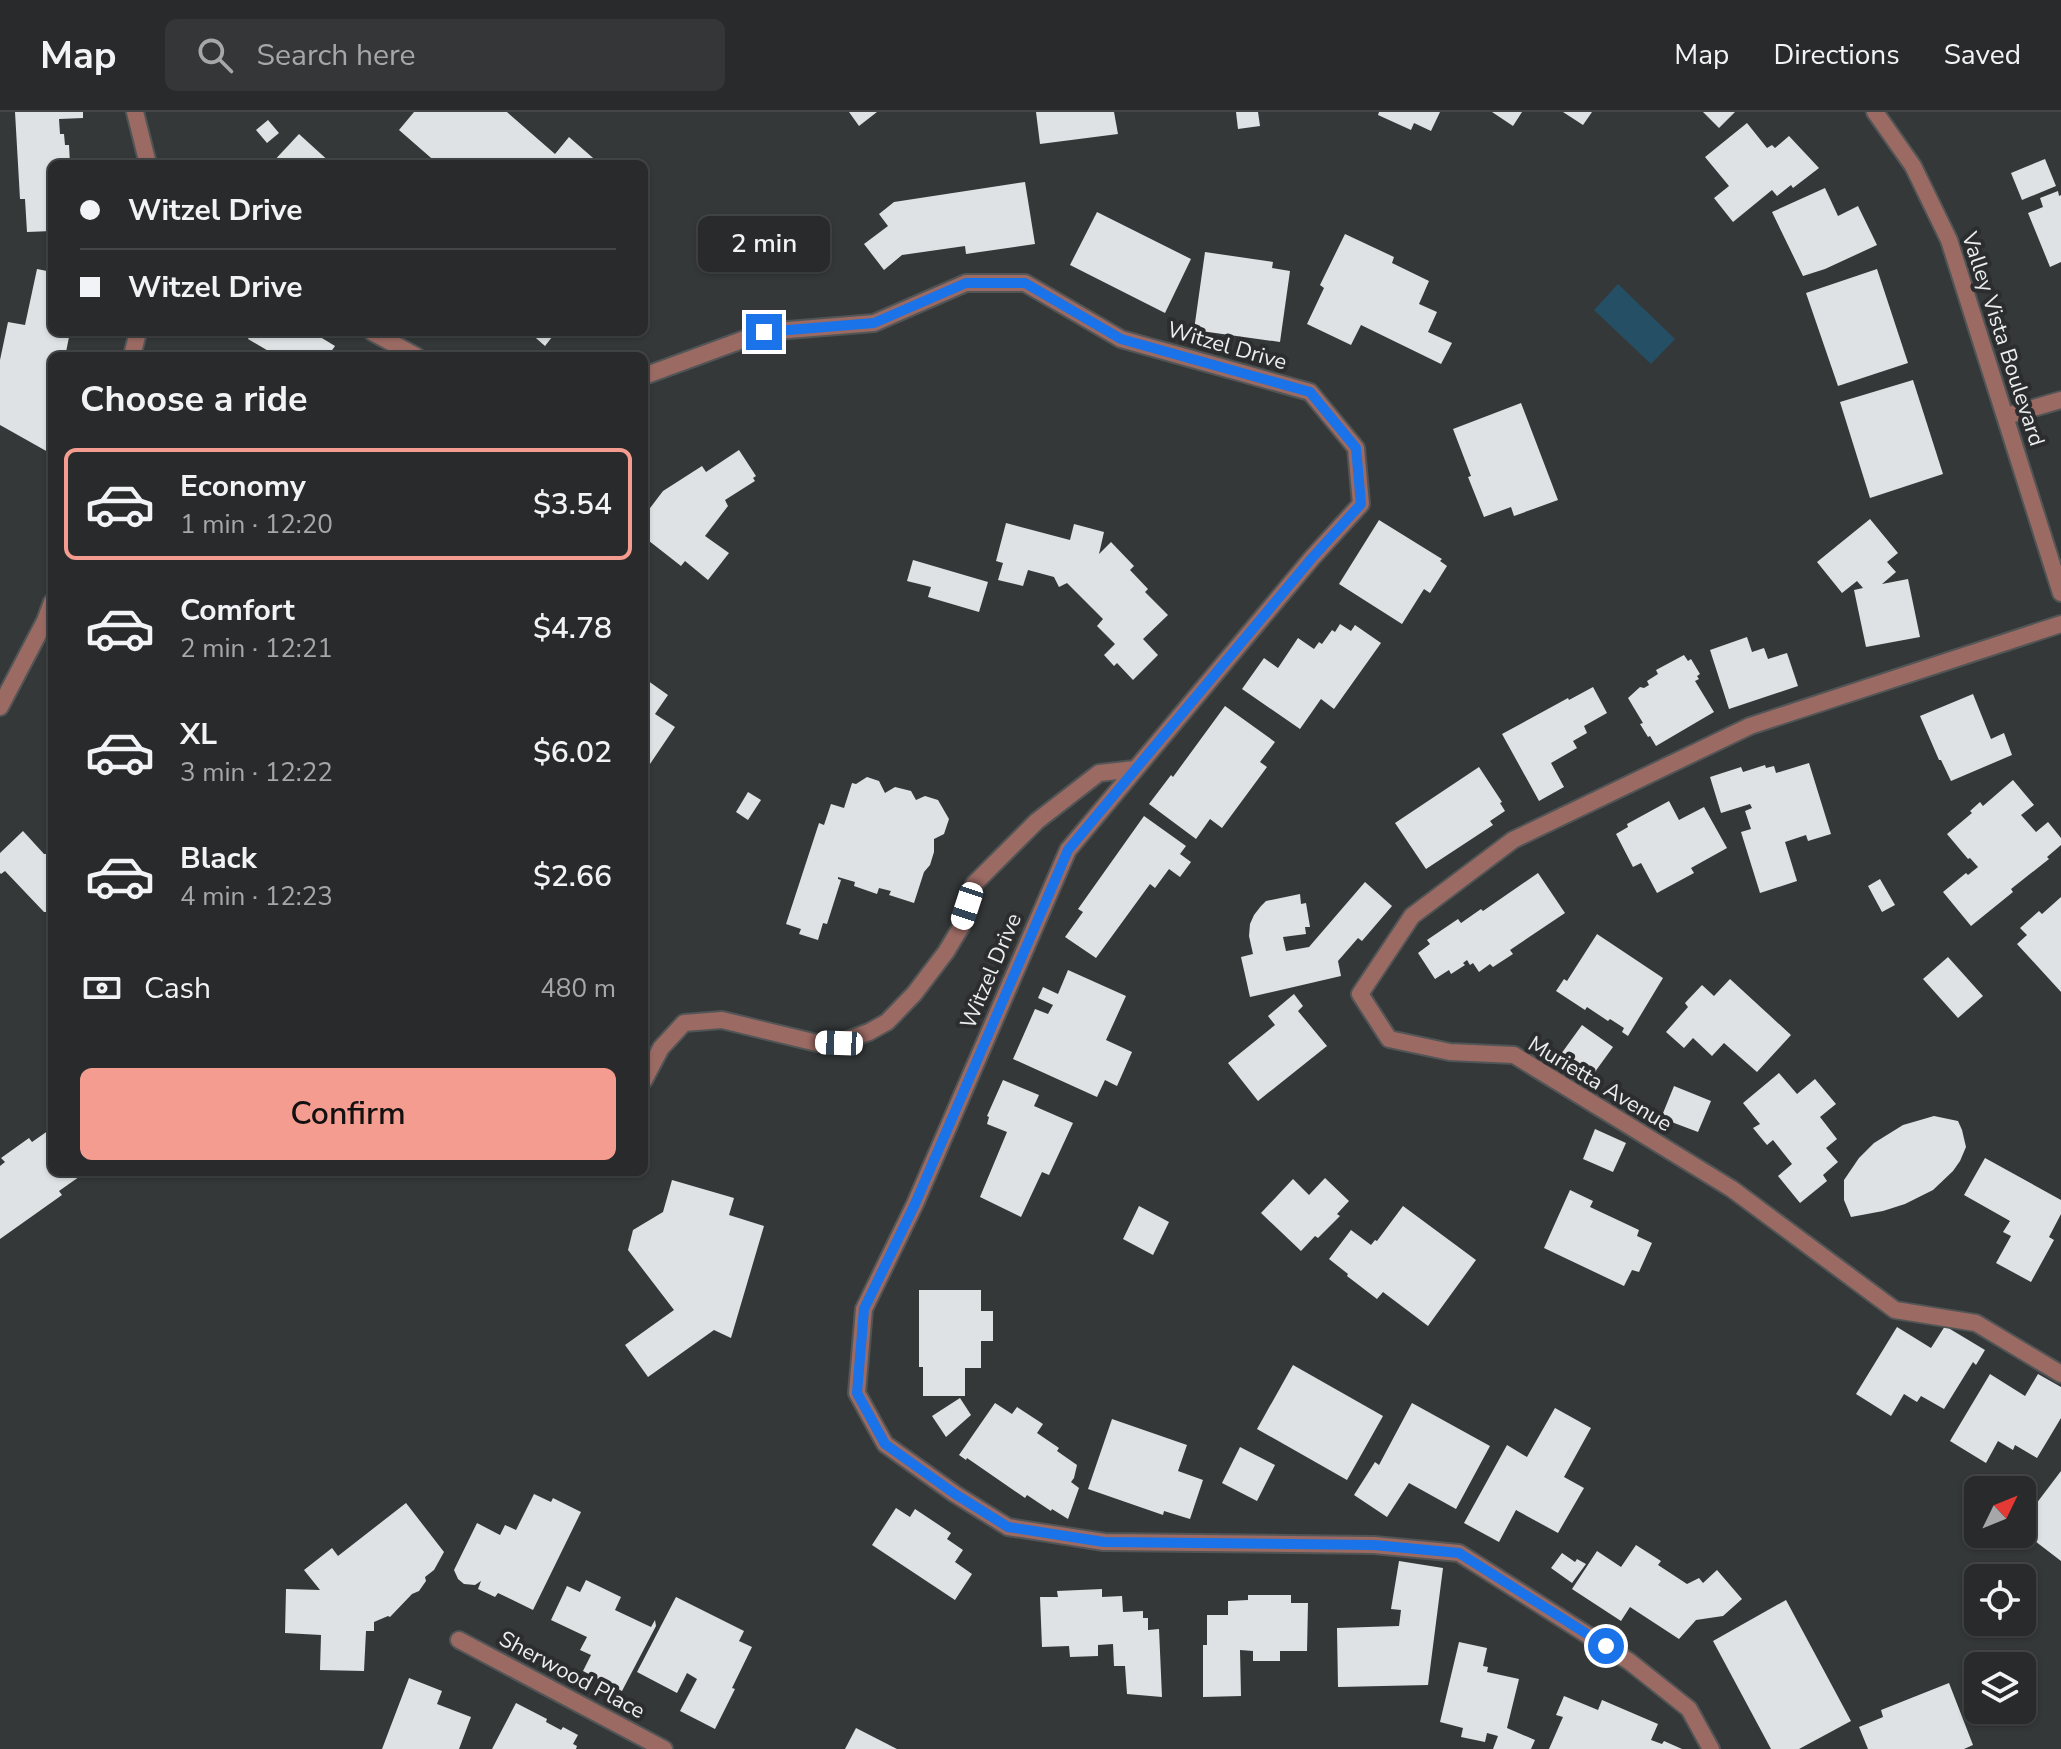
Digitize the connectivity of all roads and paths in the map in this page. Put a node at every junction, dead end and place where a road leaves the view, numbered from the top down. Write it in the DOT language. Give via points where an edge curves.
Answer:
graph roads {
  1 [pos="135,112"];
  2 [pos="1875,112"];
  3 [pos="147,160"];
  4 [pos="379,336"];
  5 [pos="409,352"];
  6 [pos="648,375"];
  7 [pos="2061,400"];
  8 [pos="2006,416"];
  9 [pos="2061,593"];
  10 [pos="48,613"];
  11 [pos="2061,624"];
  12 [pos="0,707"];
  13 [pos="1135,769"];
  14 [pos="648,1072"];
  15 [pos="2061,1374"];
  16 [pos="459,1640"];
  17 [pos="664,1749"];
  18 [pos="1711,1749"];
  1 -- 3 [label="street"];
  2 -- 8 [label="street, Valley Vista Boulevard" via="1913,166 1949,240"];
  4 -- 5 [label="street"];
  6 -- 13 [label="street, Witzel Drive" via="764,332 874,323 966,283 1025,283 1121,339 1310,392 1356,448 1361,504"];
  7 -- 8 [label="street"];
  8 -- 9 [label="street, Valley Vista Boulevard"];
  10 -- 12 [label="street"];
  11 -- 15 [label="street, Murietta Avenue" via="1750,726 1513,840 1412,916 1360,994 1389,1039 1450,1052 1514,1055 1732,1189 1895,1310 1976,1323"];
  13 -- 14 [label="street" via="1099,773 1037,821 974,884 961,927 946,952 887,1022 839,1043 817,1043 722,1020 684,1023"];
  13 -- 18 [label="street, Witzel Drive" via="1068,850 864,1309 857,1393 885,1444 1008,1527 1104,1542 1374,1545 1459,1553 1630,1662 1689,1709"];
  16 -- 17 [label="street, Sherwood Place"];
}
